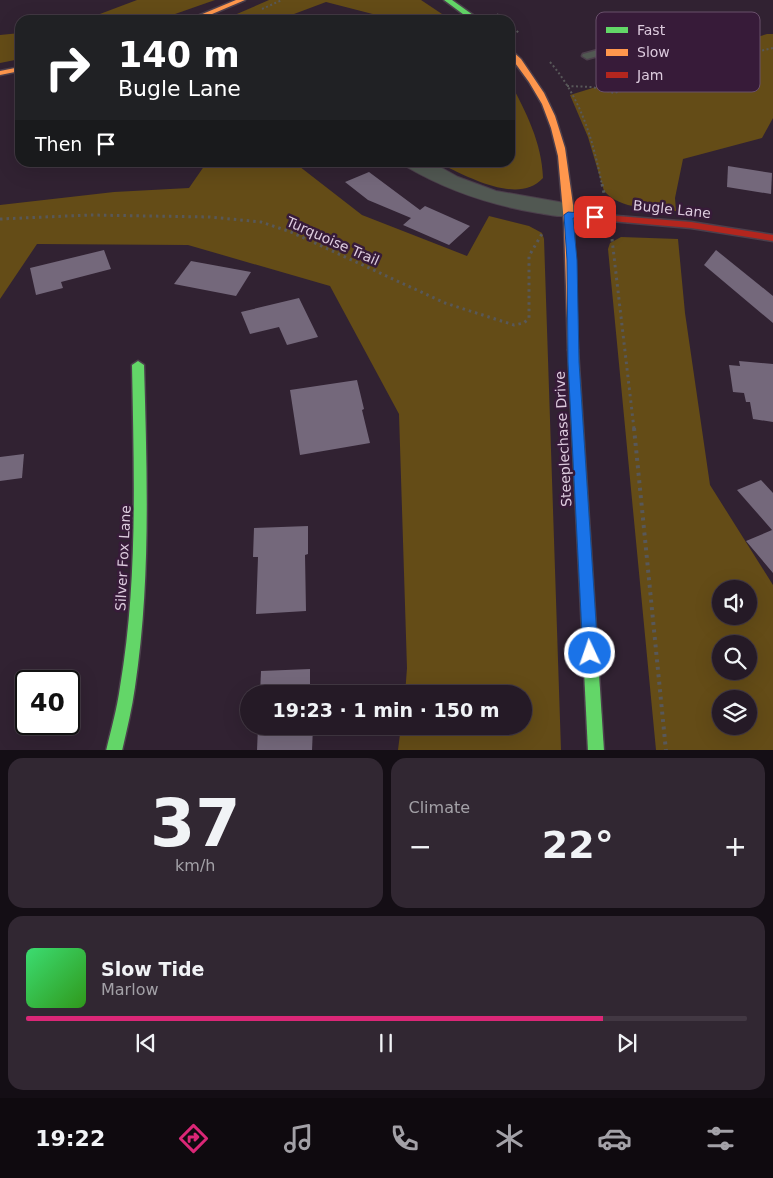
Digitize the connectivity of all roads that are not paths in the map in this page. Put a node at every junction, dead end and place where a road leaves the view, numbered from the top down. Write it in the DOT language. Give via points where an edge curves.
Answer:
graph roads {
  1 [pos="242,0"];
  2 [pos="447,0"];
  3 [pos="204,15"];
  4 [pos="469,15"];
  5 [pos="596,54"];
  6 [pos="515,56"];
  7 [pos="587,56"];
  8 [pos="15,70"];
  9 [pos="0,73"];
  10 [pos="423,167"];
  11 [pos="568,212"];
  12 [pos="773,238"];
  13 [pos="138,365"];
  14 [pos="114,750"];
  15 [pos="596,750"];
  1 -- 3 [label="street"];
  2 -- 4 [label="street"];
  5 -- 7 [label="lane"];
  6 -- 11 [label="street, Steeplechase Drive" via="527,69 552,118 565,170"];
  8 -- 9 [label="street"];
  10 -- 11 [label="street" via="439,177 501,200"];
  11 -- 12 [label="street, Bugle Lane" via="692,225"];
  11 -- 15 [label="street, Steeplechase Drive"];
  13 -- 14 [label="street, Silver Fox Lane" via="139,584 129,681"];
}
